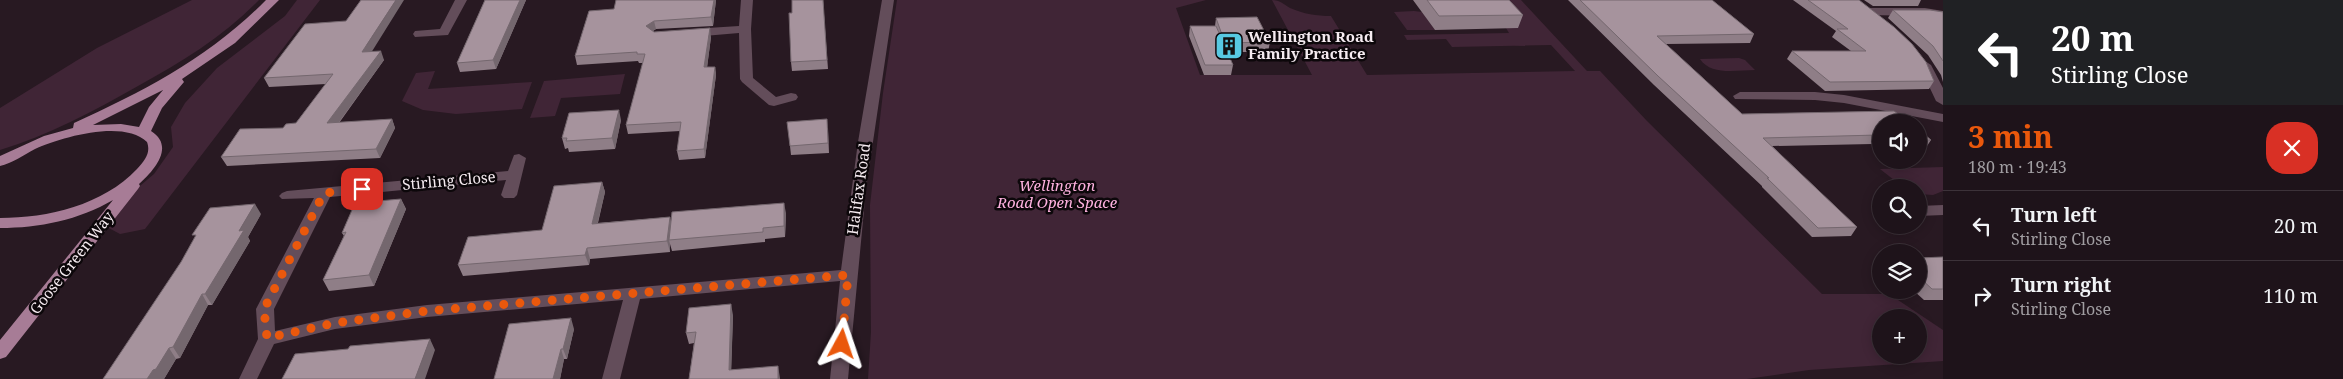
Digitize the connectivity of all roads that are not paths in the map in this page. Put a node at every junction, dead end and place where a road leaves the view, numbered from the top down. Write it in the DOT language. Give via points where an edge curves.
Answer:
graph roads {
  1 [pos="273,0"];
  2 [pos="461,0"];
  3 [pos="747,0"];
  4 [pos="888,0"];
  5 [pos="1859,4"];
  6 [pos="1871,12"];
  7 [pos="1943,15"];
  8 [pos="1890,27"];
  9 [pos="745,29"];
  10 [pos="419,34"];
  11 [pos="676,34"];
  12 [pos="1916,51"];
  13 [pos="183,75"];
  14 [pos="1740,96"];
  15 [pos="791,97"];
  16 [pos="1943,101"];
  17 [pos="1943,118"];
  18 [pos="143,132"];
  19 [pos="52,138"];
  20 [pos="7,156"];
  21 [pos="519,158"];
  22 [pos="0,162"];
  23 [pos="143,173"];
  24 [pos="515,175"];
  25 [pos="324,193"];
  26 [pos="509,195"];
  27 [pos="287,196"];
  28 [pos="1943,210"];
  29 [pos="1927,211"];
  30 [pos="0,223"];
  31 [pos="848,275"];
  32 [pos="633,294"];
  33 [pos="267,338"];
  34 [pos="0,352"];
  35 [pos="248,379"];
  36 [pos="612,379"];
  37 [pos="839,379"];
  1 -- 13 [label="main road" via="236,37"];
  2 -- 10 [label="street" via="444,32"];
  3 -- 9 [label="street"];
  4 -- 31 [label="street, Halifax Road" via="873,83"];
  5 -- 6 [label="street"];
  6 -- 7 [label="street"];
  6 -- 8 [label="street"];
  9 -- 11 [label="street"];
  9 -- 15 [label="street" via="747,79 774,102"];
  12 -- 16 [label="street" via="1930,71"];
  13 -- 18 [label="main road" via="156,107"];
  13 -- 19 [label="main road"];
  14 -- 17 [label="street" via="1825,97"];
  18 -- 19 [label="main road" via="104,128"];
  18 -- 23 [label="main road" via="153,139 156,148 153,160"];
  19 -- 20 [label="main road"];
  20 -- 22 [label="main road"];
  21 -- 24 [label="street, Stirling Close"];
  23 -- 30 [label="main road" via="125,187 70,212 40,220"];
  23 -- 34 [label="main road, Goose Green Way"];
  24 -- 25 [label="street, Stirling Close"];
  24 -- 26 [label="street, Stirling Close"];
  25 -- 27 [label="street, Stirling Close"];
  25 -- 33 [label="street" via="264,309"];
  28 -- 29 [label="street"];
  31 -- 32 [label="street"];
  31 -- 37 [label="street, Halifax Road"];
  32 -- 33 [label="street" via="427,311 335,323"];
  32 -- 36 [label="street"];
  33 -- 35 [label="street"];
}
